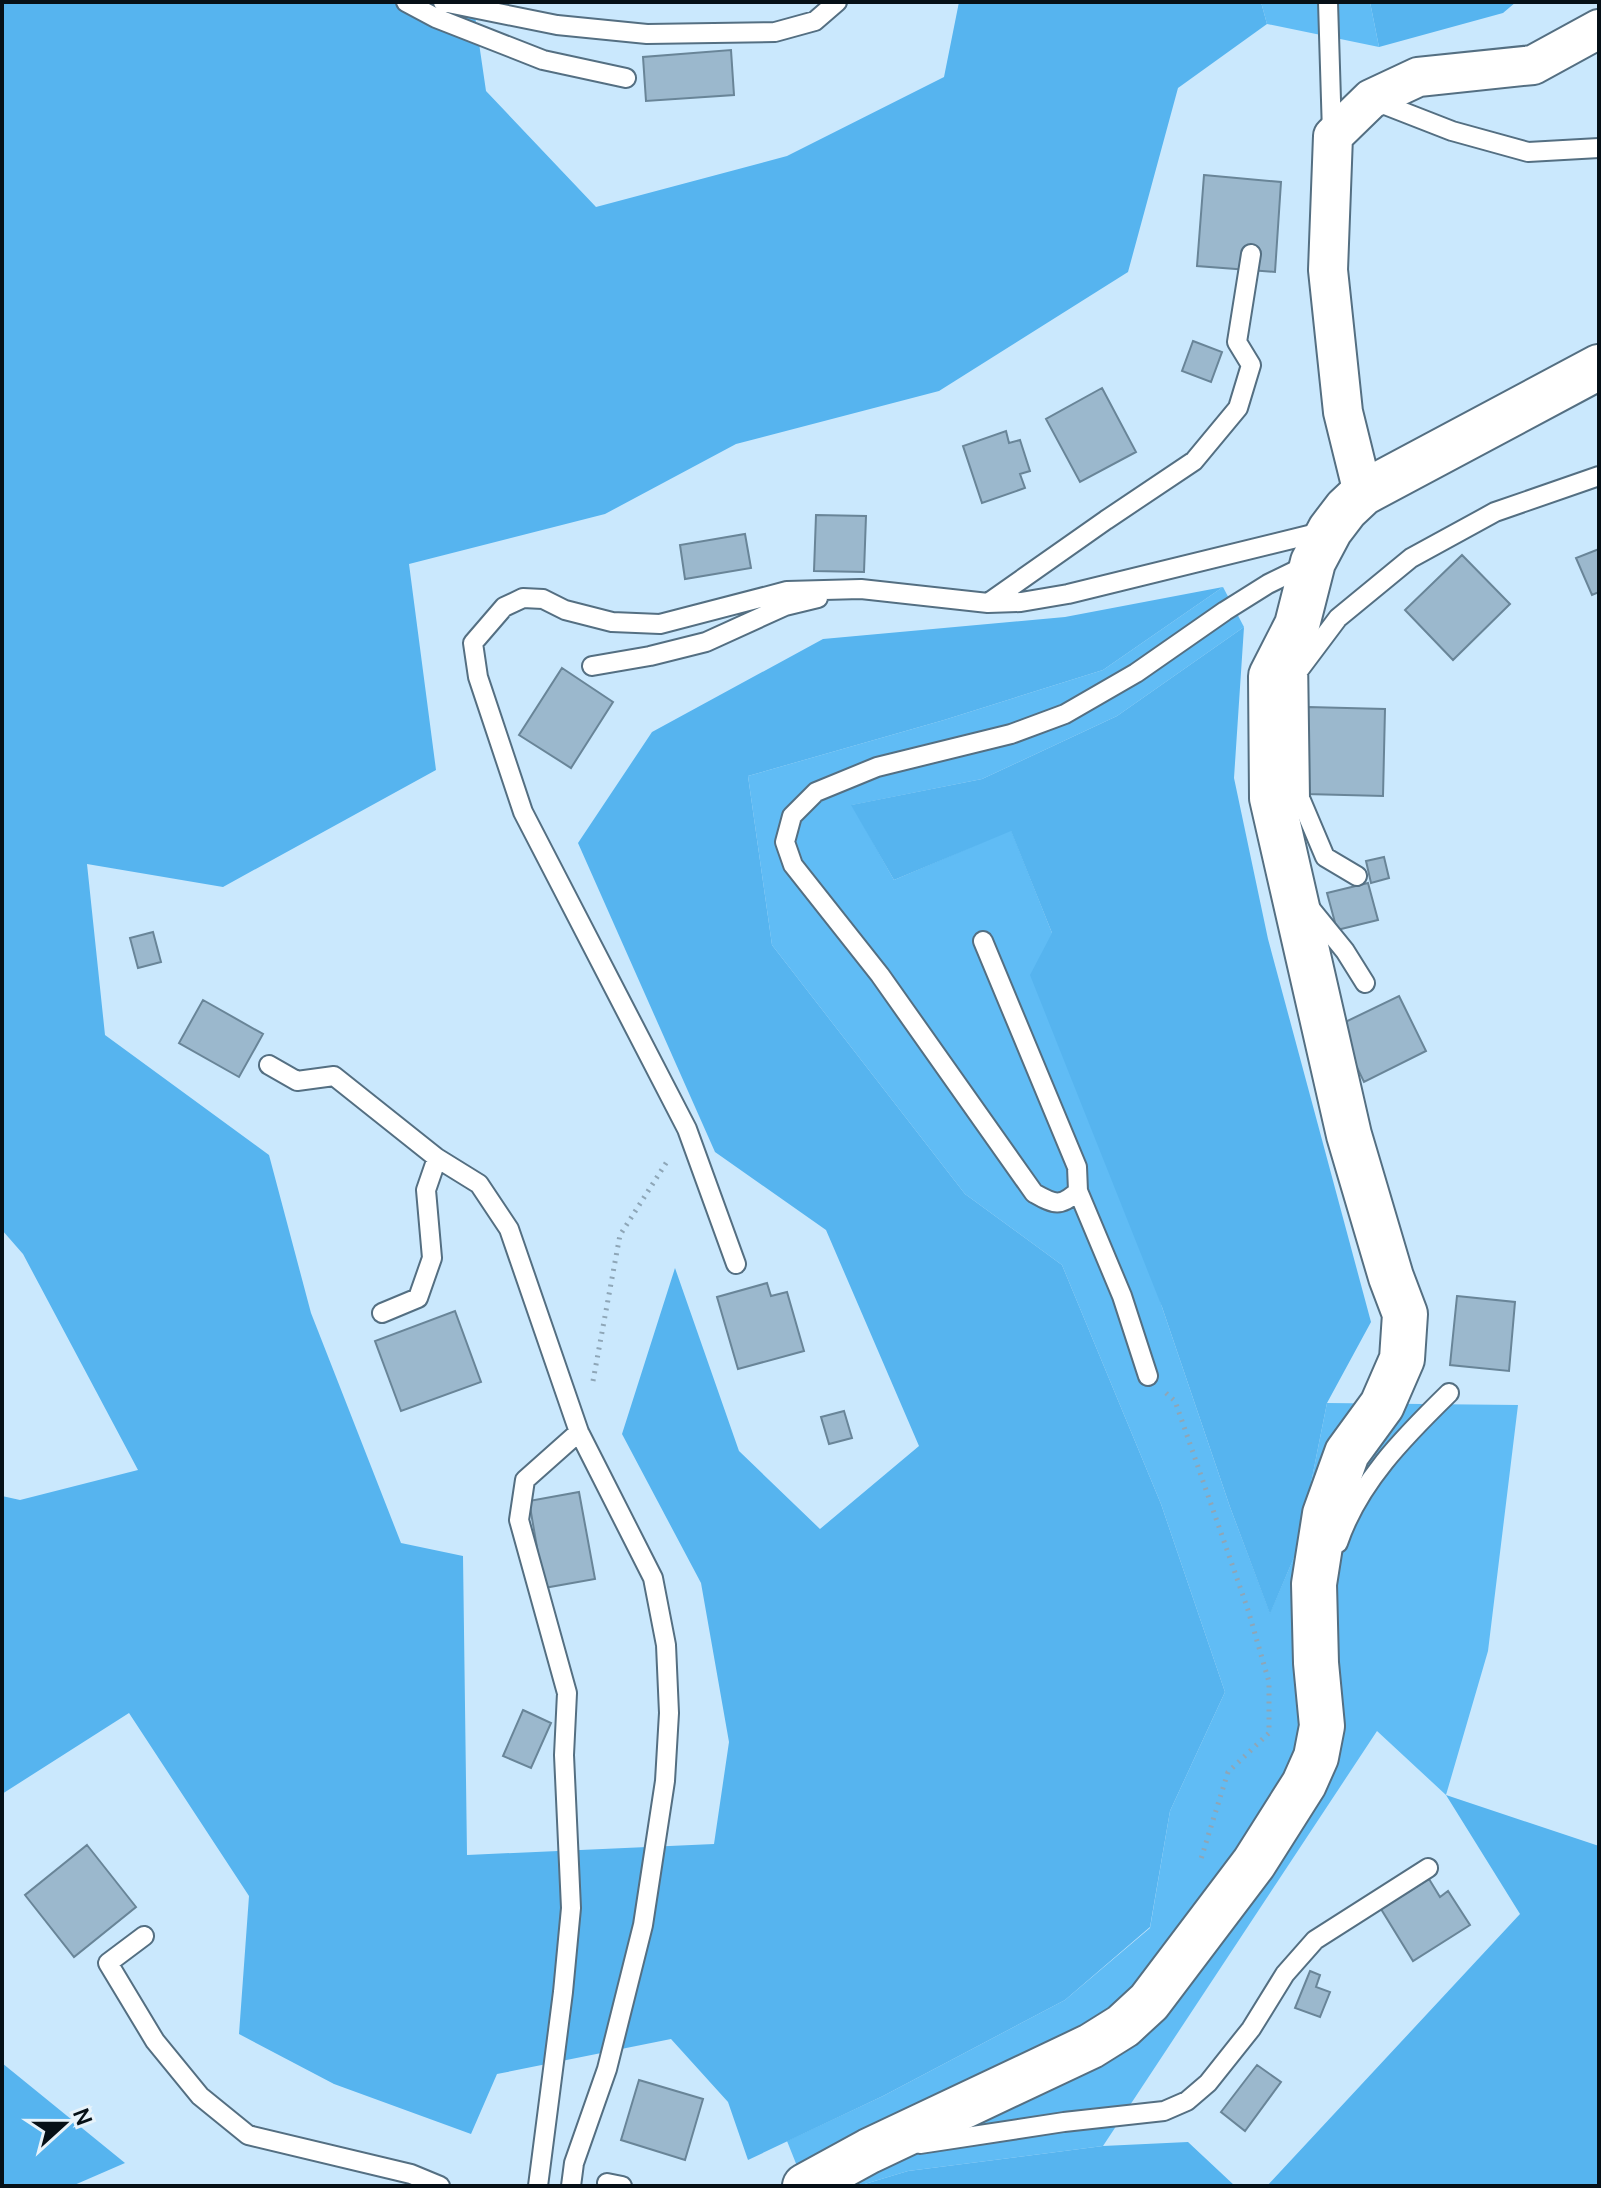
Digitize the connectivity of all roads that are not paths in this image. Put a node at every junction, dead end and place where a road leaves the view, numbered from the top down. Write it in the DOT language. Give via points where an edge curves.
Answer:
graph roads {
  1 [pos="406,2"];
  2 [pos="443,2"];
  3 [pos="837,2"];
  4 [pos="1328,2"];
  5 [pos="1599,29"];
  6 [pos="626,78"];
  7 [pos="1371,99"];
  8 [pos="1333,136"];
  9 [pos="1599,148"];
  10 [pos="1251,254"];
  11 [pos="1599,367"];
  12 [pos="1599,476"];
  13 [pos="1363,493"];
  14 [pos="1321,546"];
  15 [pos="861,589"];
  16 [pos="988,603"];
  17 [pos="1297,625"];
  18 [pos="592,666"];
  19 [pos="1299,670"];
  20 [pos="1357,876"];
  21 [pos="1293,887"];
  22 [pos="983,941"];
  23 [pos="1365,983"];
  24 [pos="269,1065"];
  25 [pos="437,1158"];
  26 [pos="1078,1191"];
  27 [pos="736,1264"];
  28 [pos="382,1313"];
  29 [pos="1148,1376"];
  30 [pos="1449,1393"];
  31 [pos="579,1432"];
  32 [pos="1315,1627"];
  33 [pos="1428,1868"];
  34 [pos="144,1936"];
  35 [pos="869,2151"];
  36 [pos="440,2186"];
  37 [pos="538,2186"];
  38 [pos="571,2186"];
  39 [pos="805,2186"];
  1 -- 6 [label="lane" via="543,60"];
  2 -- 3 [label="lane" via="557,25 647,34 775,32 815,21"];
  4 -- 8 [label="lane"];
  5 -- 7 [label="street" via="1533,65 1418,77"];
  7 -- 8 [label="street"];
  7 -- 9 [label="lane" via="1452,131 1528,152"];
  8 -- 13 [label="street" via="1328,270 1343,412"];
  10 -- 16 [label="lane" via="1237,342 1251,365 1238,408 1194,461"];
  11 -- 13 [label="street"];
  12 -- 19 [label="lane" via="1495,512 1411,558 1338,618"];
  13 -- 14 [label="street"];
  14 -- 16 [label="lane" via="1068,594"];
  14 -- 17 [label="street"];
  14 -- 26 [label="lane" via="1136,673 1065,714 1011,734 877,767 816,792 792,816 785,842 793,865 880,975 1034,1193 1052,1203 1067,1201"];
  15 -- 16 [label="lane"];
  15 -- 18 [label="lane" via="785,606 706,642"];
  15 -- 27 [label="lane" via="787,591 660,624 612,622 543,599 523,598 504,607 473,643 478,677 523,812 687,1129"];
  17 -- 19 [label="lane"];
  17 -- 21 [label="street" via="1271,676 1272,798"];
  19 -- 20 [label="lane" via="1300,798 1325,857"];
  21 -- 23 [label="lane"];
  21 -- 32 [label="street" via="1349,1135 1405,1314 1402,1359 1382,1405 1347,1453 1325,1514 1314,1584"];
  22 -- 26 [label="lane" via="1077,1167"];
  24 -- 25 [label="lane" via="297,1081 334,1076"];
  25 -- 28 [label="lane" via="426,1190 432,1258 423,1285 418,1298"];
  25 -- 31 [label="lane" via="479,1184 509,1229"];
  26 -- 29 [label="lane"];
  30 -- 32 [label="lane" via="1399,1444 1344,1524"];
  31 -- 37 [label="lane" via="525,1480 519,1520 567,1693 564,1755 571,1908"];
  31 -- 38 [label="lane" via="653,1578 666,1645 669,1713 665,1781 643,1925"];
  32 -- 35 [label="street" via="1322,1726 1316,1757 1254,1863 1149,2002 1091,2046"];
  33 -- 35 [label="lane" via="1315,1940 1285,1974 1251,2029 1187,2101 1164,2111"];
  34 -- 36 [label="lane" via="108,1963 155,2041 200,2096 248,2135 411,2174"];
  35 -- 39 [label="street"];
}
